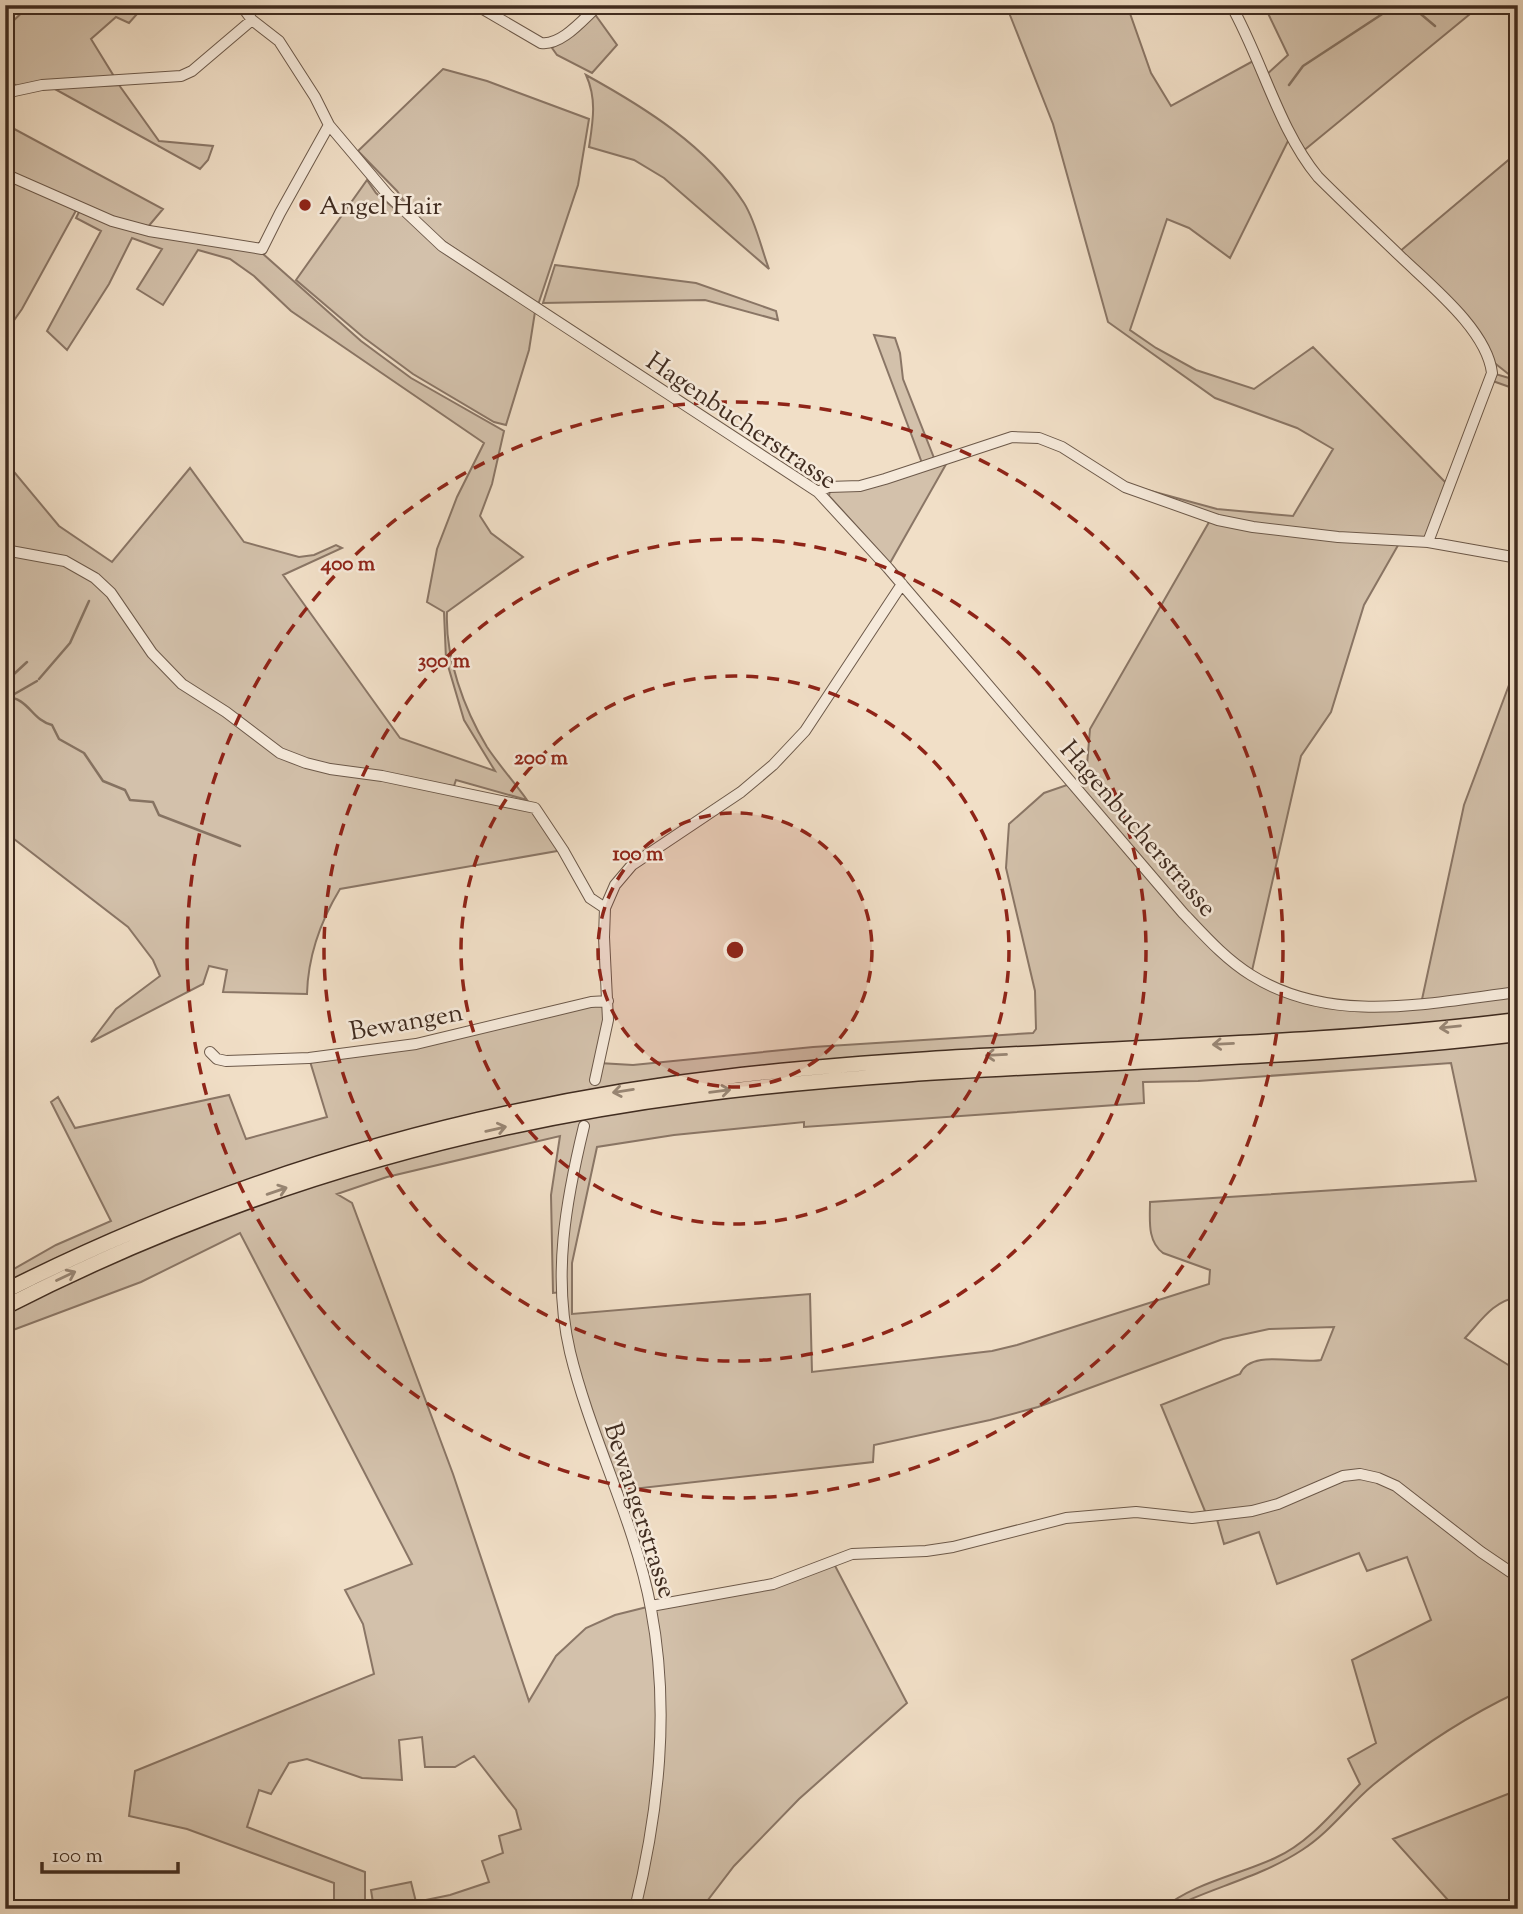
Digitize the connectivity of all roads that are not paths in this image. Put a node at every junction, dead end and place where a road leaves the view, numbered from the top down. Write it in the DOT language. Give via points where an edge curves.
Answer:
graph roads {
  1 [pos="241,5"];
  2 [pos="477,5"];
  3 [pos="599,5"];
  4 [pos="1231,5"];
  5 [pos="252,20"];
  6 [pos="5,93"];
  7 [pos="329,125"];
  8 [pos="5,174"];
  9 [pos="818,492"];
  10 [pos="1428,542"];
  11 [pos="5,550"];
  12 [pos="1518,558"];
  13 [pos="902,584"];
  14 [pos="605,908"];
  15 [pos="1518,992"];
  16 [pos="608,1001"];
  17 [pos="1518,1020"];
  18 [pos="1518,1034"];
  19 [pos="210,1052"];
  20 [pos="595,1080"];
  21 [pos="584,1126"];
  22 [pos="5,1291"];
  23 [pos="5,1307"];
  24 [pos="1518,1573"];
  25 [pos="651,1606"];
  26 [pos="635,1909"];
  1 -- 5 [label="street, Hagenbucherstrasse"];
  2 -- 3 [label="street" via="547,44"];
  4 -- 10 [label="street" via="1304,160 1452,307 1491,360 1492,373"];
  5 -- 6 [label="street" via="181,76 38,85"];
  5 -- 7 [label="street, Hagenbucherstrasse" via="279,41"];
  7 -- 8 [label="street" via="262,249 111,221"];
  7 -- 9 [label="street, Hagenbucherstrasse" via="388,195 442,246"];
  9 -- 10 [label="street" via="828,487 860,486 1012,438 1039,438 1062,447 1125,487 1218,520 1338,537"];
  9 -- 13 [label="street, Hagenbucherstrasse"];
  10 -- 12 [label="street"];
  11 -- 14 [label="street" via="65,561 96,578 152,653 182,684 280,752 330,769 535,807 590,898"];
  13 -- 14 [label="street" via="805,730 773,765 741,792 632,865 615,885"];
  13 -- 15 [label="street, Hagenbucherstrasse" via="1183,913 1247,972 1301,998 1364,1008"];
  14 -- 16 [label="street"];
  16 -- 19 [label="street, Bewangen" via="416,1044 309,1058 226,1061"];
  16 -- 20 [label="street"];
  17 -- 22 [label="highway, one-way" via="1332,1037 846,1065 590,1096 451,1125 303,1167 143,1227"];
  23 -- 18 [label="highway, one-way" via="152,1238 292,1186 438,1143 580,1112 832,1080 1313,1052"];
  21 -- 25 [label="street, Bewangerstrasse" via="568,1196 562,1292 583,1396"];
  24 -- 25 [label="street" via="1481,1552 1396,1486 1360,1474 1343,1476 1252,1511 1192,1518 1136,1512 1066,1518 953,1547 852,1554 773,1584"];
  25 -- 26 [label="street, Bewangerstrasse" via="660,1666 661,1752"];
}
